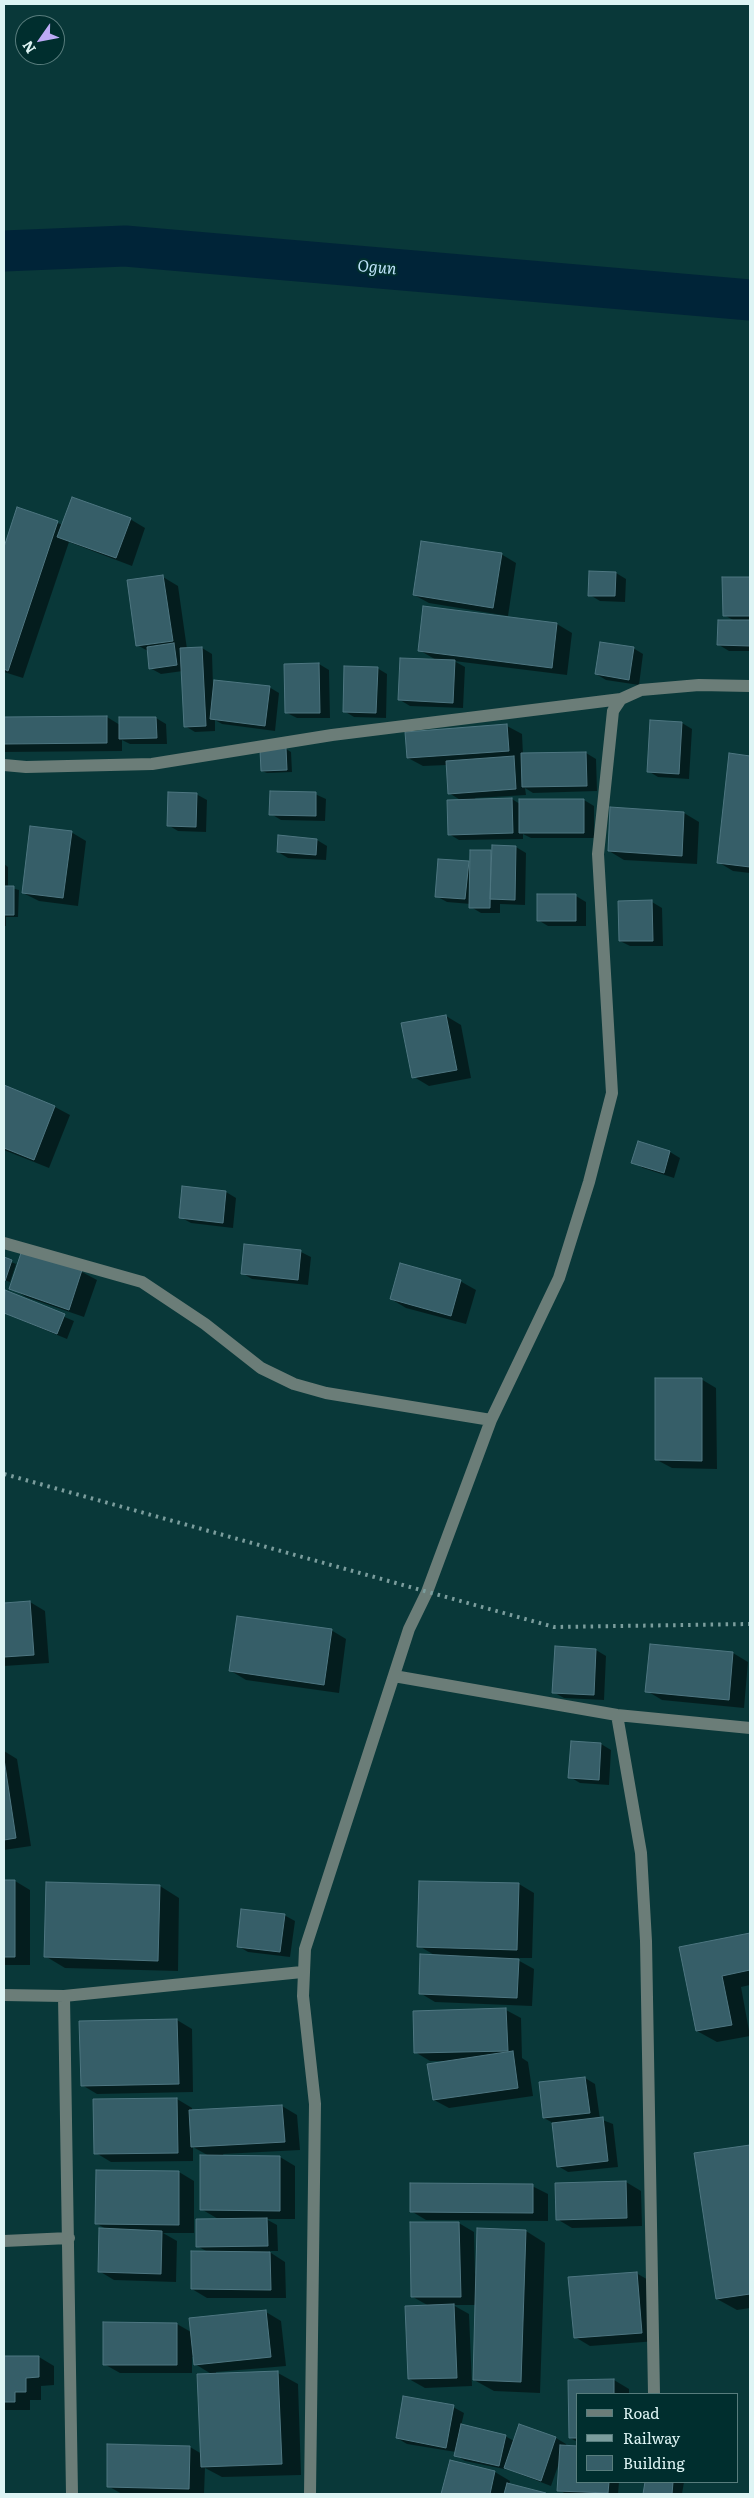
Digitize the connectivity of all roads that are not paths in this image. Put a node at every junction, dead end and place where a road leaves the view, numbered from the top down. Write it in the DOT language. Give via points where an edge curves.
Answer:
graph roads {
  1 [pos="750,686"];
  2 [pos="621,699"];
  3 [pos="4,765"];
  4 [pos="4,1243"];
  5 [pos="491,1420"];
  6 [pos="394,1676"];
  7 [pos="616,1714"];
  8 [pos="750,1728"];
  9 [pos="302,1972"];
  10 [pos="4,1995"];
  11 [pos="64,1996"];
  12 [pos="69,2238"];
  13 [pos="4,2241"];
  14 [pos="654,2393"];
  15 [pos="72,2494"];
  16 [pos="310,2494"];
  1 -- 2 [label="street" via="699,685 641,690"];
  2 -- 3 [label="street" via="341,734 152,764"];
  2 -- 5 [label="street" via="612,711 598,854 612,1092 589,1182 559,1278"];
  4 -- 5 [label="street" via="142,1282 205,1324 261,1368 294,1384 326,1393"];
  5 -- 6 [label="street" via="427,1592 409,1629"];
  6 -- 7 [label="street"];
  6 -- 9 [label="street" via="315,1913"];
  7 -- 8 [label="street"];
  7 -- 14 [label="street" via="641,1853 646,1941"];
  9 -- 11 [label="street"];
  9 -- 16 [label="street" via="315,2104"];
  10 -- 11 [label="street"];
  11 -- 12 [label="street"];
  12 -- 13 [label="street"];
  12 -- 15 [label="street"];
}
